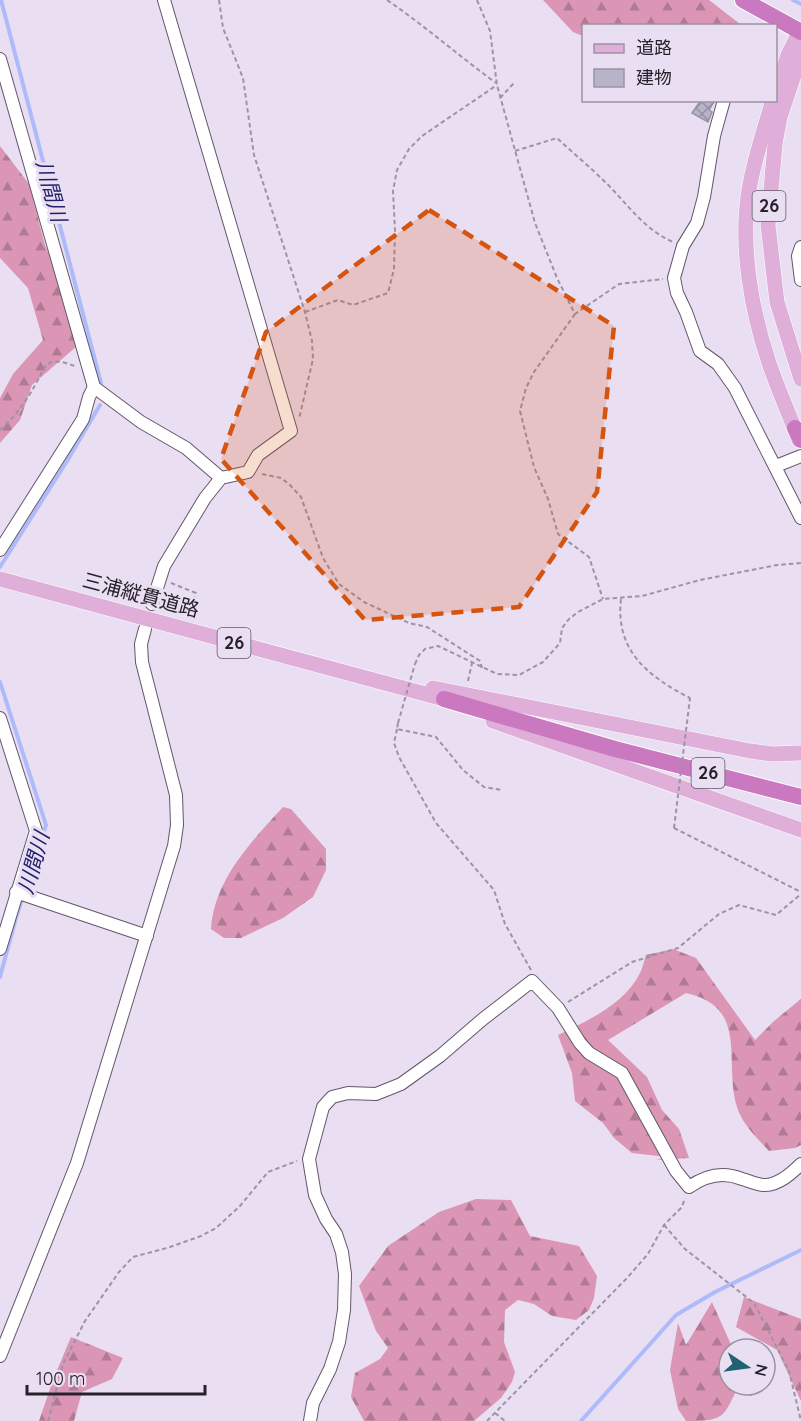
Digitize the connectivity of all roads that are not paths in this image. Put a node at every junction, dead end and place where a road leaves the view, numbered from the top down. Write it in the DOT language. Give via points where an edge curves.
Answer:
graph roads {
  1 [pos="164,0"];
  2 [pos="743,0"];
  3 [pos="801,32"];
  4 [pos="0,59"];
  5 [pos="777,90"];
  6 [pos="723,102"];
  7 [pos="772,102"];
  8 [pos="801,247"];
  9 [pos="801,280"];
  10 [pos="801,379"];
  11 [pos="94,387"];
  12 [pos="798,434"];
  13 [pos="801,446"];
  14 [pos="801,456"];
  15 [pos="778,465"];
  16 [pos="221,478"];
  17 [pos="801,518"];
  18 [pos="0,550"];
  19 [pos="0,579"];
  20 [pos="152,604"];
  21 [pos="145,629"];
  22 [pos="376,681"];
  23 [pos="398,687"];
  24 [pos="444,699"];
  25 [pos="0,718"];
  26 [pos="616,745"];
  27 [pos="801,753"];
  28 [pos="801,789"];
  29 [pos="801,797"];
  30 [pos="801,830"];
  31 [pos="22,894"];
  32 [pos="147,936"];
  33 [pos="0,949"];
  34 [pos="801,1164"];
  35 [pos="0,1356"];
  36 [pos="310,1421"];
  1 -- 16 [label="street" via="291,431 258,455 248,472"];
  2 -- 3 [label="highway"];
  3 -- 5 [label="main road"];
  3 -- 10 [label="main road, 26" via="798,60 775,144 768,225 777,302"];
  4 -- 11 [label="street"];
  6 -- 15 [label="street" via="697,223 682,246 674,278 676,293 700,351 718,364 735,388"];
  7 -- 12 [label="main road, 26" via="749,190 748,262 769,362"];
  8 -- 9 [label="street"];
  11 -- 16 [label="street" via="141,422 186,448"];
  11 -- 18 [label="street" via="83,419"];
  12 -- 13 [label="main road, 26"];
  14 -- 15 [label="street"];
  15 -- 17 [label="street"];
  16 -- 20 [label="street" via="164,566"];
  19 -- 22 [label="main road, 三浦縦貫道路 / 26"];
  21 -- 32 [label="street" via="142,662 176,795 177,825"];
  22 -- 23 [label="main road, 三浦縦貫道路 / 26"];
  22 -- 27 [label="main road, 26" via="429,687 750,751"];
  23 -- 24 [label="main road, 三浦縦貫道路 / 26"];
  23 -- 30 [label="main road"];
  24 -- 26 [label="highway, 26"];
  25 -- 31 [label="street" via="36,831"];
  26 -- 28 [label="highway, 26"];
  26 -- 29 [label="highway, 26"];
  31 -- 32 [label="street"];
  31 -- 33 [label="street"];
  32 -- 35 [label="street" via="77,1163"];
  34 -- 36 [label="street" via="767,1185 725,1174 701,1178 689,1187 676,1171 622,1073 589,1053 558,1008 532,981 401,1084 376,1094 332,1097 323,1107 309,1159 315,1195 342,1252 345,1291 339,1342"];
}
